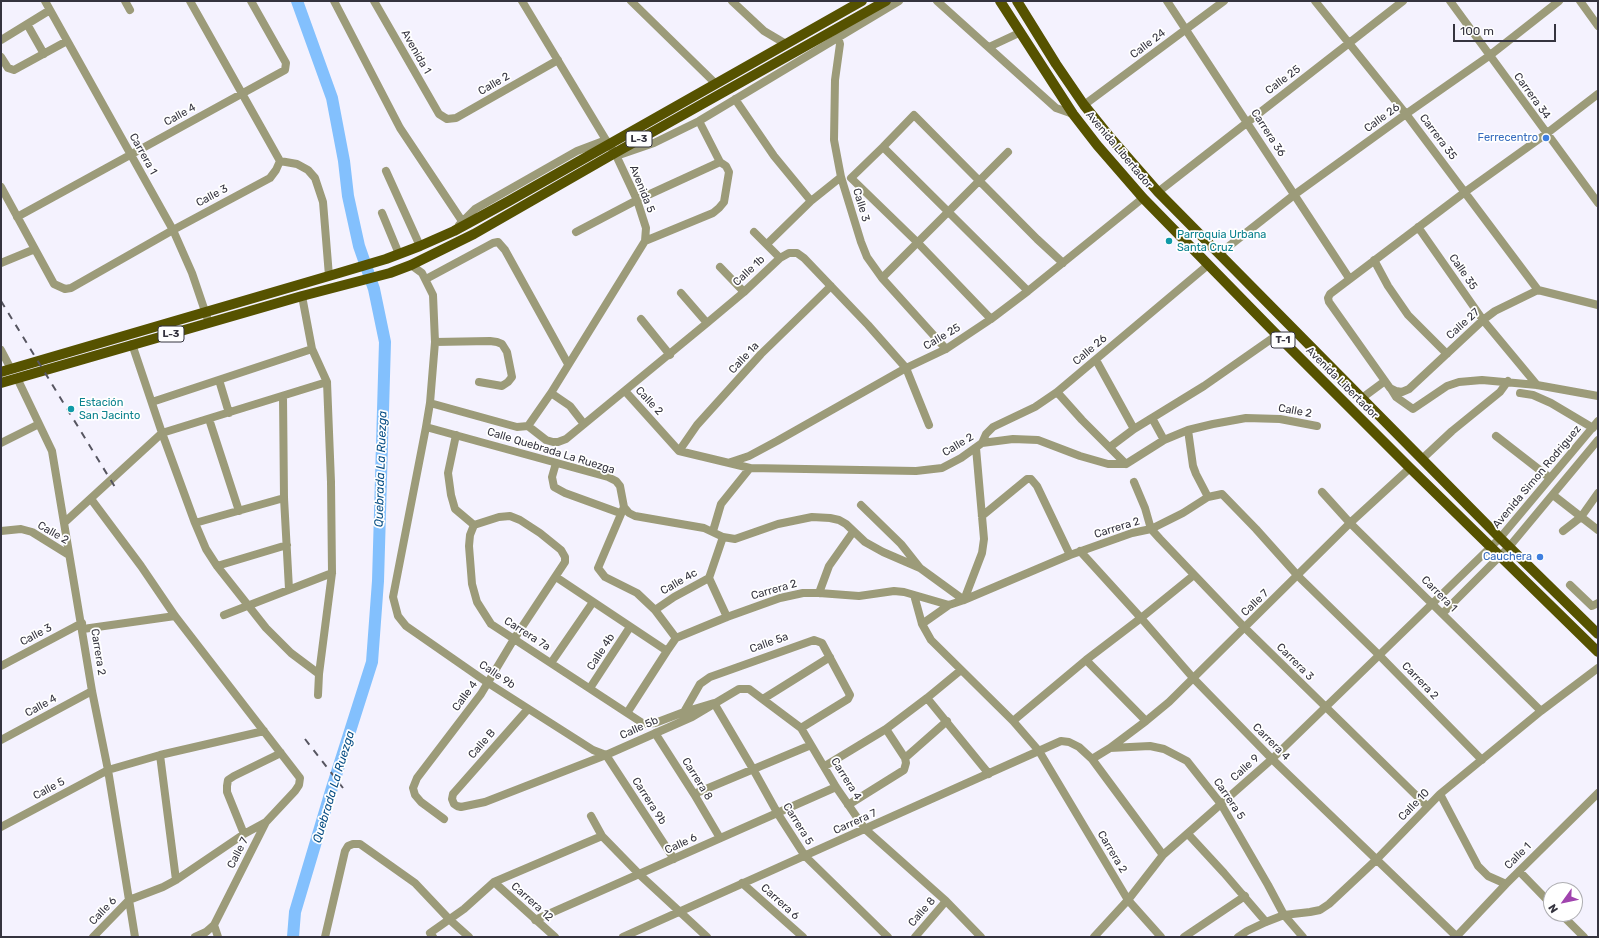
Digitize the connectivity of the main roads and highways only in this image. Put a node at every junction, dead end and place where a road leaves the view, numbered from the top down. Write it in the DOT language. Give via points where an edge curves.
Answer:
graph roads {
  1 [pos="862,1"];
  2 [pos="886,1"];
  3 [pos="1000,1"];
  4 [pos="1018,1"];
  5 [pos="1,372"];
  6 [pos="1,383"];
  7 [pos="1598,634"];
  8 [pos="1598,652"];
  1 -- 5 [label="main road, L-3" via="607,142 454,231 420,246 386,259"];
  2 -- 6 [label="main road, L-3" via="474,234 411,265"];
  3 -- 8 [label="main road, Avenida Libertador / T-1" via="1073,114 1143,198 1410,468"];
  4 -- 7 [label="main road, Avenida Libertador / T-1" via="1084,105 1158,192"];
}
